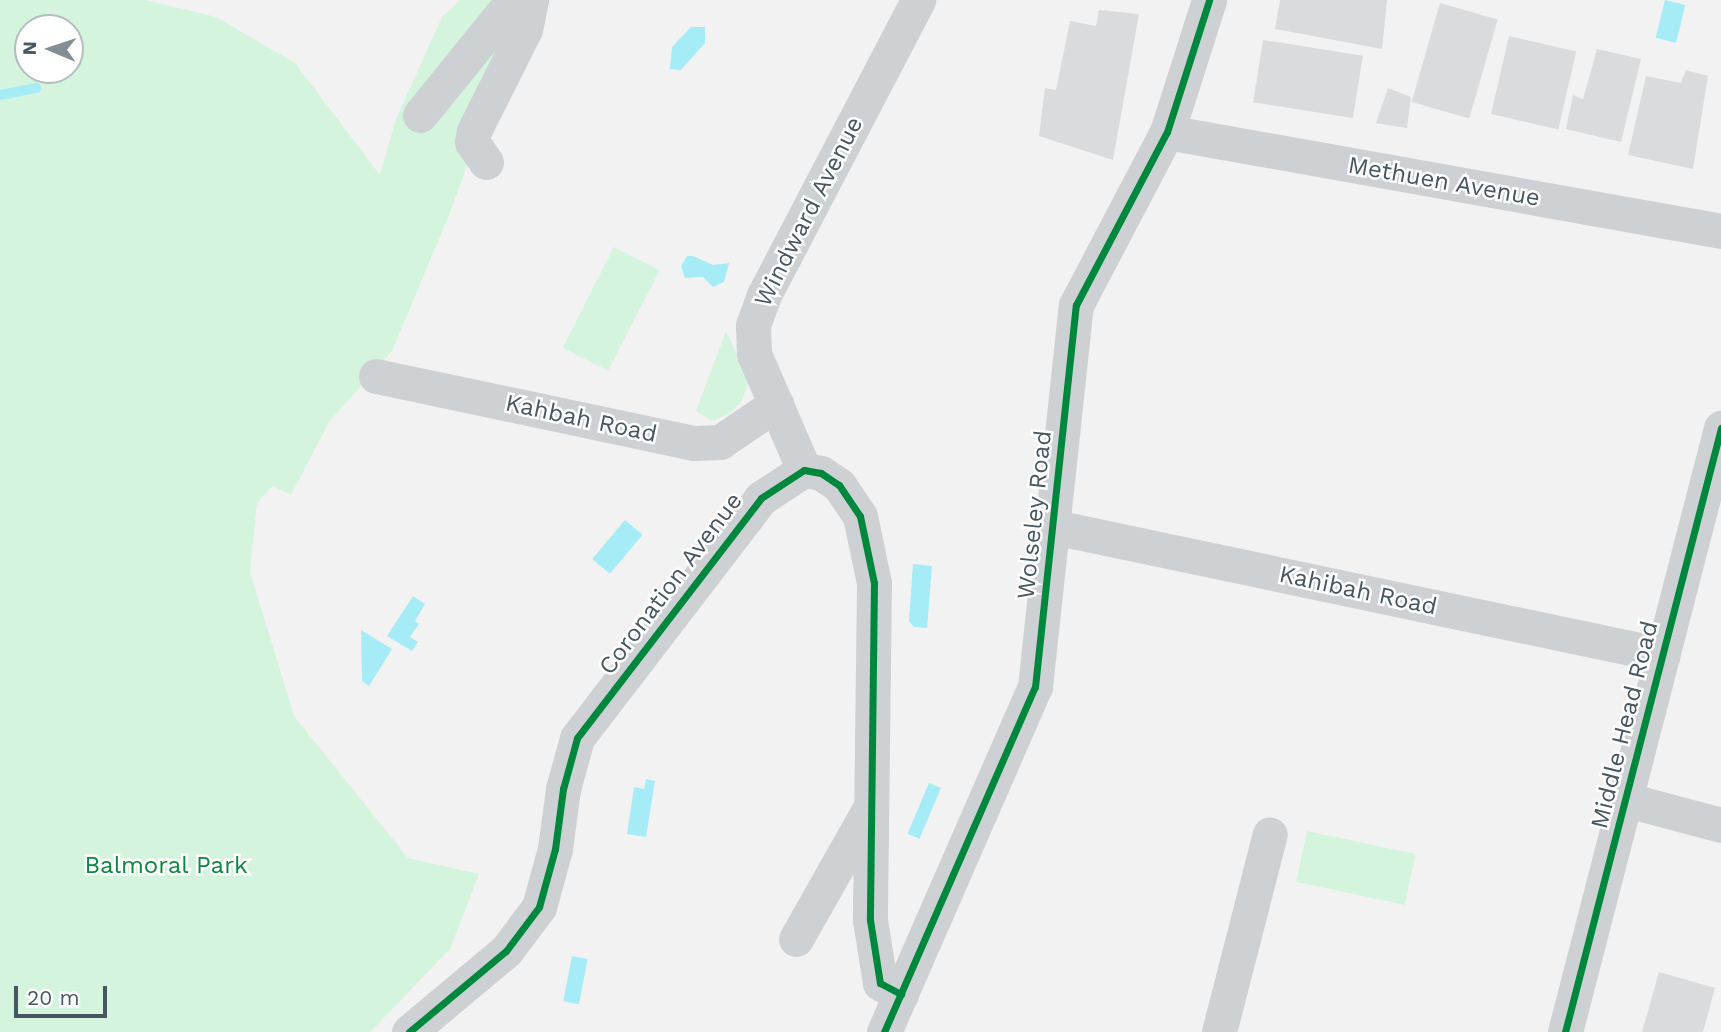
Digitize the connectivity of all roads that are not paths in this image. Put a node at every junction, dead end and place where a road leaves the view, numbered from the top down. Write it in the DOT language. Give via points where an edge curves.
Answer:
graph roads {
  1 [pos="513,0"];
  2 [pos="531,0"];
  3 [pos="918,0"];
  4 [pos="1209,0"];
  5 [pos="420,115"];
  6 [pos="1167,132"];
  7 [pos="486,162"];
  8 [pos="1721,231"];
  9 [pos="376,376"];
  10 [pos="775,404"];
  11 [pos="1721,428"];
  12 [pos="804,470"];
  13 [pos="1054,527"];
  14 [pos="1663,654"];
  15 [pos="1627,800"];
  16 [pos="873,803"];
  17 [pos="1721,825"];
  18 [pos="1270,834"];
  19 [pos="796,939"];
  20 [pos="901,995"];
  21 [pos="409,1032"];
  22 [pos="884,1032"];
  23 [pos="1219,1032"];
  24 [pos="1565,1032"];
  1 -- 5 [label="street"];
  2 -- 7 [label="street" via="525,29 474,131 472,142"];
  3 -- 10 [label="street, Windward Avenue" via="764,295 753,325 754,354"];
  4 -- 6 [label="street, Wolseley Road"];
  6 -- 8 [label="street, Methuen Avenue"];
  6 -- 13 [label="street, Wolseley Road" via="1076,305"];
  9 -- 10 [label="street, Kahbah Road" via="694,443 720,442"];
  10 -- 12 [label="street, Windward Avenue"];
  11 -- 14 [label="street, Middle Head Road"];
  12 -- 16 [label="street" via="839,485 860,516 874,583"];
  12 -- 21 [label="street, Coronation Avenue" via="761,498 578,737 539,907 506,951"];
  13 -- 14 [label="street, Kahibah Road"];
  13 -- 20 [label="street, Wolseley Road" via="1035,687"];
  14 -- 15 [label="street, Middle Head Road"];
  15 -- 17 [label="street"];
  15 -- 24 [label="street, Middle Head Road"];
  16 -- 19 [label="street"];
  16 -- 20 [label="street" via="870,920 880,983"];
  18 -- 23 [label="street"];
  20 -- 22 [label="street, Wolseley Road"];
}
